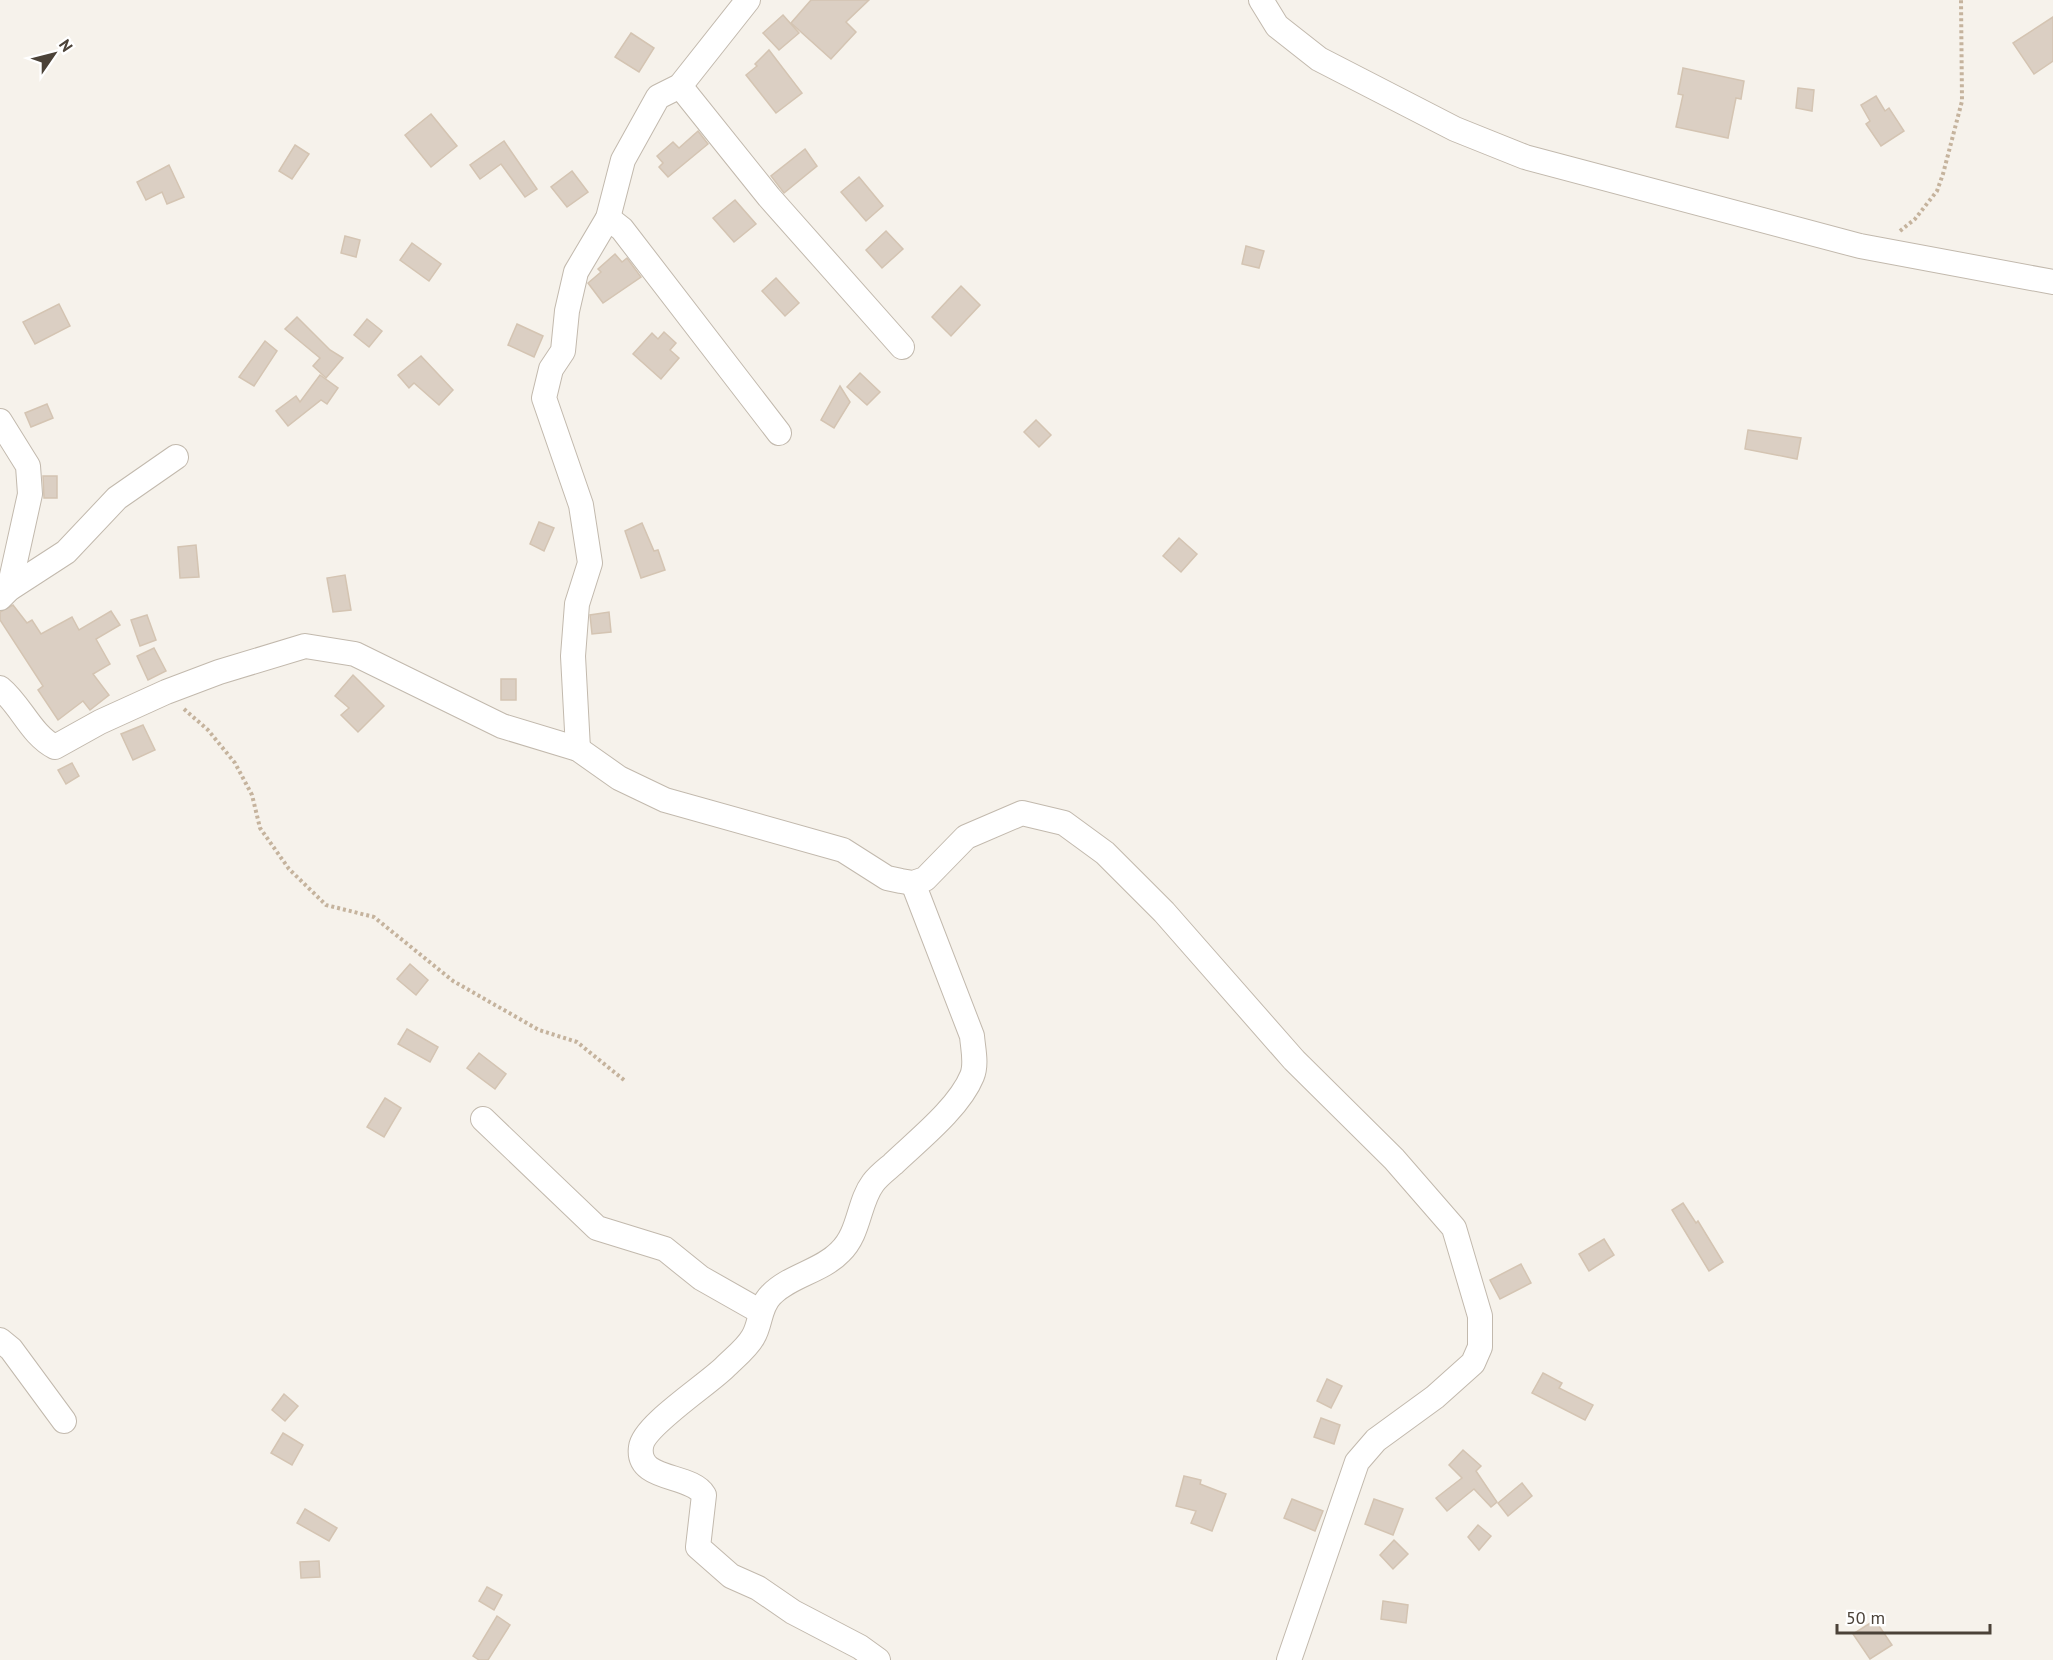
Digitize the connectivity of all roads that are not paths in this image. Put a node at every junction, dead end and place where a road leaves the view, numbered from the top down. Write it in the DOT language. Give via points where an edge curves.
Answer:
graph roads {
  1 [pos="748,0"];
  2 [pos="1261,0"];
  3 [pos="680,86"];
  4 [pos="609,218"];
  5 [pos="2053,282"];
  6 [pos="902,347"];
  7 [pos="0,421"];
  8 [pos="779,433"];
  9 [pos="176,457"];
  10 [pos="5,594"];
  11 [pos="0,688"];
  12 [pos="578,748"];
  13 [pos="913,884"];
  14 [pos="483,1119"];
  15 [pos="760,1312"];
  16 [pos="0,1340"];
  17 [pos="64,1421"];
  18 [pos="878,1660"];
  19 [pos="1289,1660"];
  1 -- 3 [label="street"];
  2 -- 5 [label="street" via="1277,26 1319,59 1455,129 1525,157 1860,246"];
  3 -- 4 [label="street" via="658,97 623,160"];
  3 -- 6 [label="street" via="769,197"];
  4 -- 8 [label="street" via="622,229"];
  4 -- 12 [label="street" via="576,272 563,351 551,369 544,398 580,505 590,563 577,604 574,645"];
  7 -- 10 [label="street" via="28,466 30,494"];
  9 -- 10 [label="street" via="117,498 66,552"];
  11 -- 12 [label="street" via="44,742 55,747 166,692 305,646 355,654 502,726"];
  12 -- 13 [label="street" via="619,778 665,800 843,850 887,878"];
  13 -- 15 [label="street" via="972,1036 972,1077 950,1108 872,1183 854,1232 839,1254 771,1295"];
  13 -- 19 [label="street" via="925,879 966,837 1022,813 1064,822 1105,853 1164,912 1294,1060 1394,1159 1454,1228 1480,1316 1480,1347 1473,1363 1376,1440 1357,1462"];
  14 -- 15 [label="street" via="597,1228 665,1249 701,1278"];
  15 -- 18 [label="street" via="754,1337 726,1367 645,1435 640,1448 642,1459 653,1472 700,1488 704,1495 698,1547 731,1576"];
  16 -- 17 [label="street" via="11,1349"];
}
